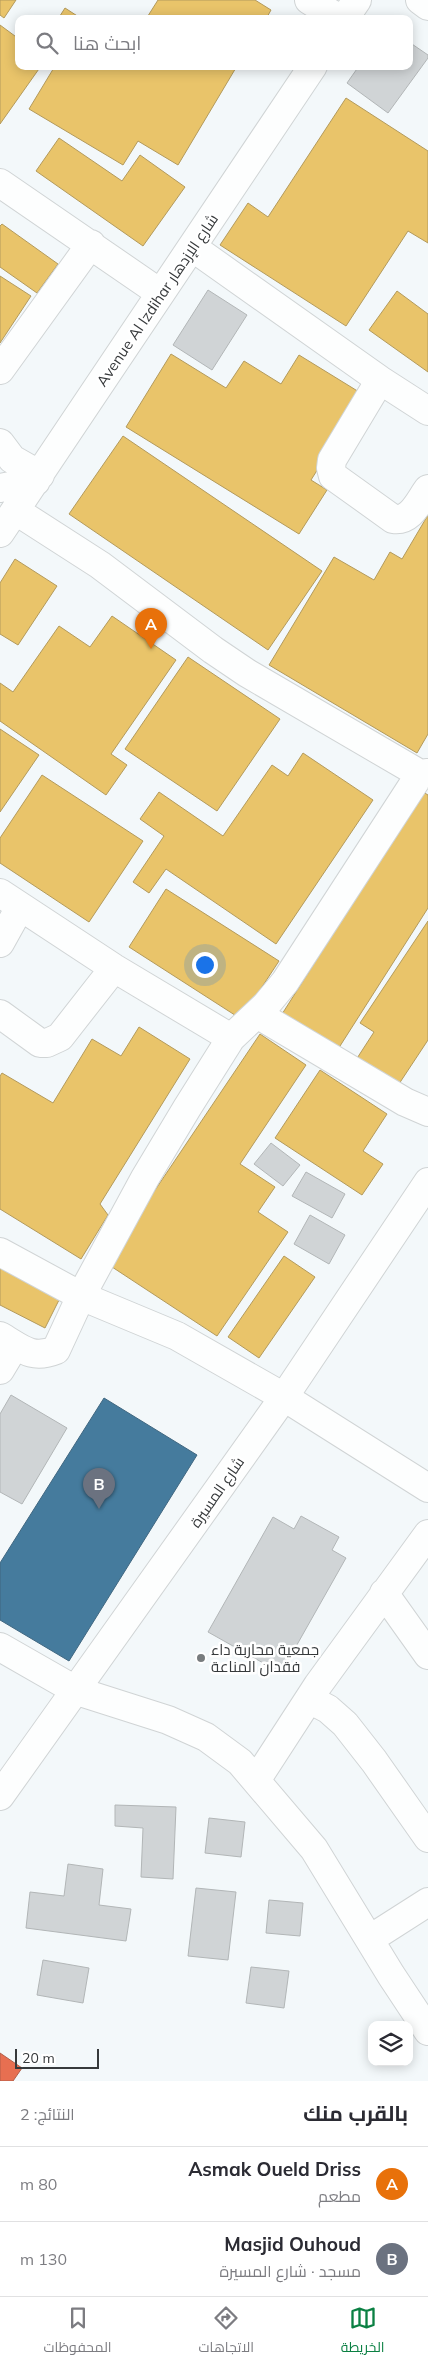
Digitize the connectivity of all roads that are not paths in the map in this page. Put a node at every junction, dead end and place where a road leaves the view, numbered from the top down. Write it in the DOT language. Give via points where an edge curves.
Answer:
graph roads {
  1 [pos="309,0"];
  2 [pos="357,0"];
  3 [pos="420,0"];
  4 [pos="428,6"];
  5 [pos="333,15"];
  6 [pos="347,15"];
  7 [pos="310,70"];
  8 [pos="0,183"];
  9 [pos="91,244"];
  10 [pos="192,247"];
  11 [pos="160,293"];
  12 [pos="0,370"];
  13 [pos="380,380"];
  14 [pos="428,411"];
  15 [pos="0,443"];
  16 [pos="38,478"];
  17 [pos="0,488"];
  18 [pos="428,489"];
  19 [pos="16,511"];
  20 [pos="0,533"];
  21 [pos="424,774"];
  22 [pos="10,900"];
  23 [pos="0,943"];
  24 [pos="114,968"];
  25 [pos="0,1014"];
  26 [pos="257,1014"];
  27 [pos="231,1038"];
  28 [pos="428,1112"];
  29 [pos="428,1182"];
  30 [pos="0,1252"];
  31 [pos="81,1296"];
  32 [pos="7,1340"];
  33 [pos="0,1370"];
  34 [pos="284,1397"];
  35 [pos="428,1488"];
  36 [pos="428,1534"];
  37 [pos="384,1593"];
  38 [pos="0,1647"];
  39 [pos="428,1655"];
  40 [pos="77,1691"];
  41 [pos="309,1698"];
  42 [pos="257,1779"];
  43 [pos="0,1796"];
  44 [pos="428,1838"];
  45 [pos="428,1902"];
  46 [pos="370,1939"];
  47 [pos="428,2031"];
  1 -- 5 [label="street"];
  2 -- 6 [label="street"];
  3 -- 4 [label="street"];
  7 -- 10 [label="street, Avenue Al Izdihar شارع الإزدهار"];
  8 -- 9 [label="street"];
  9 -- 11 [label="street"];
  9 -- 12 [label="street"];
  10 -- 11 [label="street, Avenue Al Izdihar شارع الإزدهار"];
  10 -- 13 [label="street"];
  11 -- 16 [label="street, Avenue Al Izdihar شارع الإزدهار"];
  13 -- 14 [label="street"];
  13 -- 18 [label="street" via="332,460 333,476 398,520 410,514"];
  15 -- 16 [label="street" via="12,458"];
  16 -- 17 [label="street"];
  16 -- 19 [label="street, Avenue Al Izdihar شارع الإزدهار"];
  19 -- 20 [label="street, Avenue Al Izdihar شارع الإزدهار"];
  19 -- 21 [label="street" via="100,565 247,673"];
  21 -- 26 [label="street" via="285,982"];
  22 -- 23 [label="street"];
  22 -- 24 [label="street"];
  24 -- 25 [label="street" via="55,1041 40,1043"];
  24 -- 27 [label="street"];
  26 -- 27 [label="street"];
  26 -- 28 [label="street" via="405,1102"];
  27 -- 31 [label="street" via="162,1148"];
  29 -- 34 [label="street, شارع المسيرة"];
  30 -- 31 [label="street"];
  31 -- 32 [label="street" via="56,1350 32,1354"];
  31 -- 34 [label="street" via="177,1336"];
  32 -- 33 [label="street"];
  34 -- 35 [label="street"];
  34 -- 40 [label="street, شارع المسيرة"];
  36 -- 37 [label="street"];
  37 -- 39 [label="street"];
  37 -- 41 [label="street"];
  38 -- 40 [label="street"];
  40 -- 42 [label="street" via="168,1720 206,1737"];
  40 -- 43 [label="street, شارع المسيرة"];
  41 -- 42 [label="street"];
  41 -- 44 [label="street" via="345,1724"];
  42 -- 46 [label="street" via="314,1849"];
  45 -- 46 [label="street"];
  46 -- 47 [label="street"];
}
